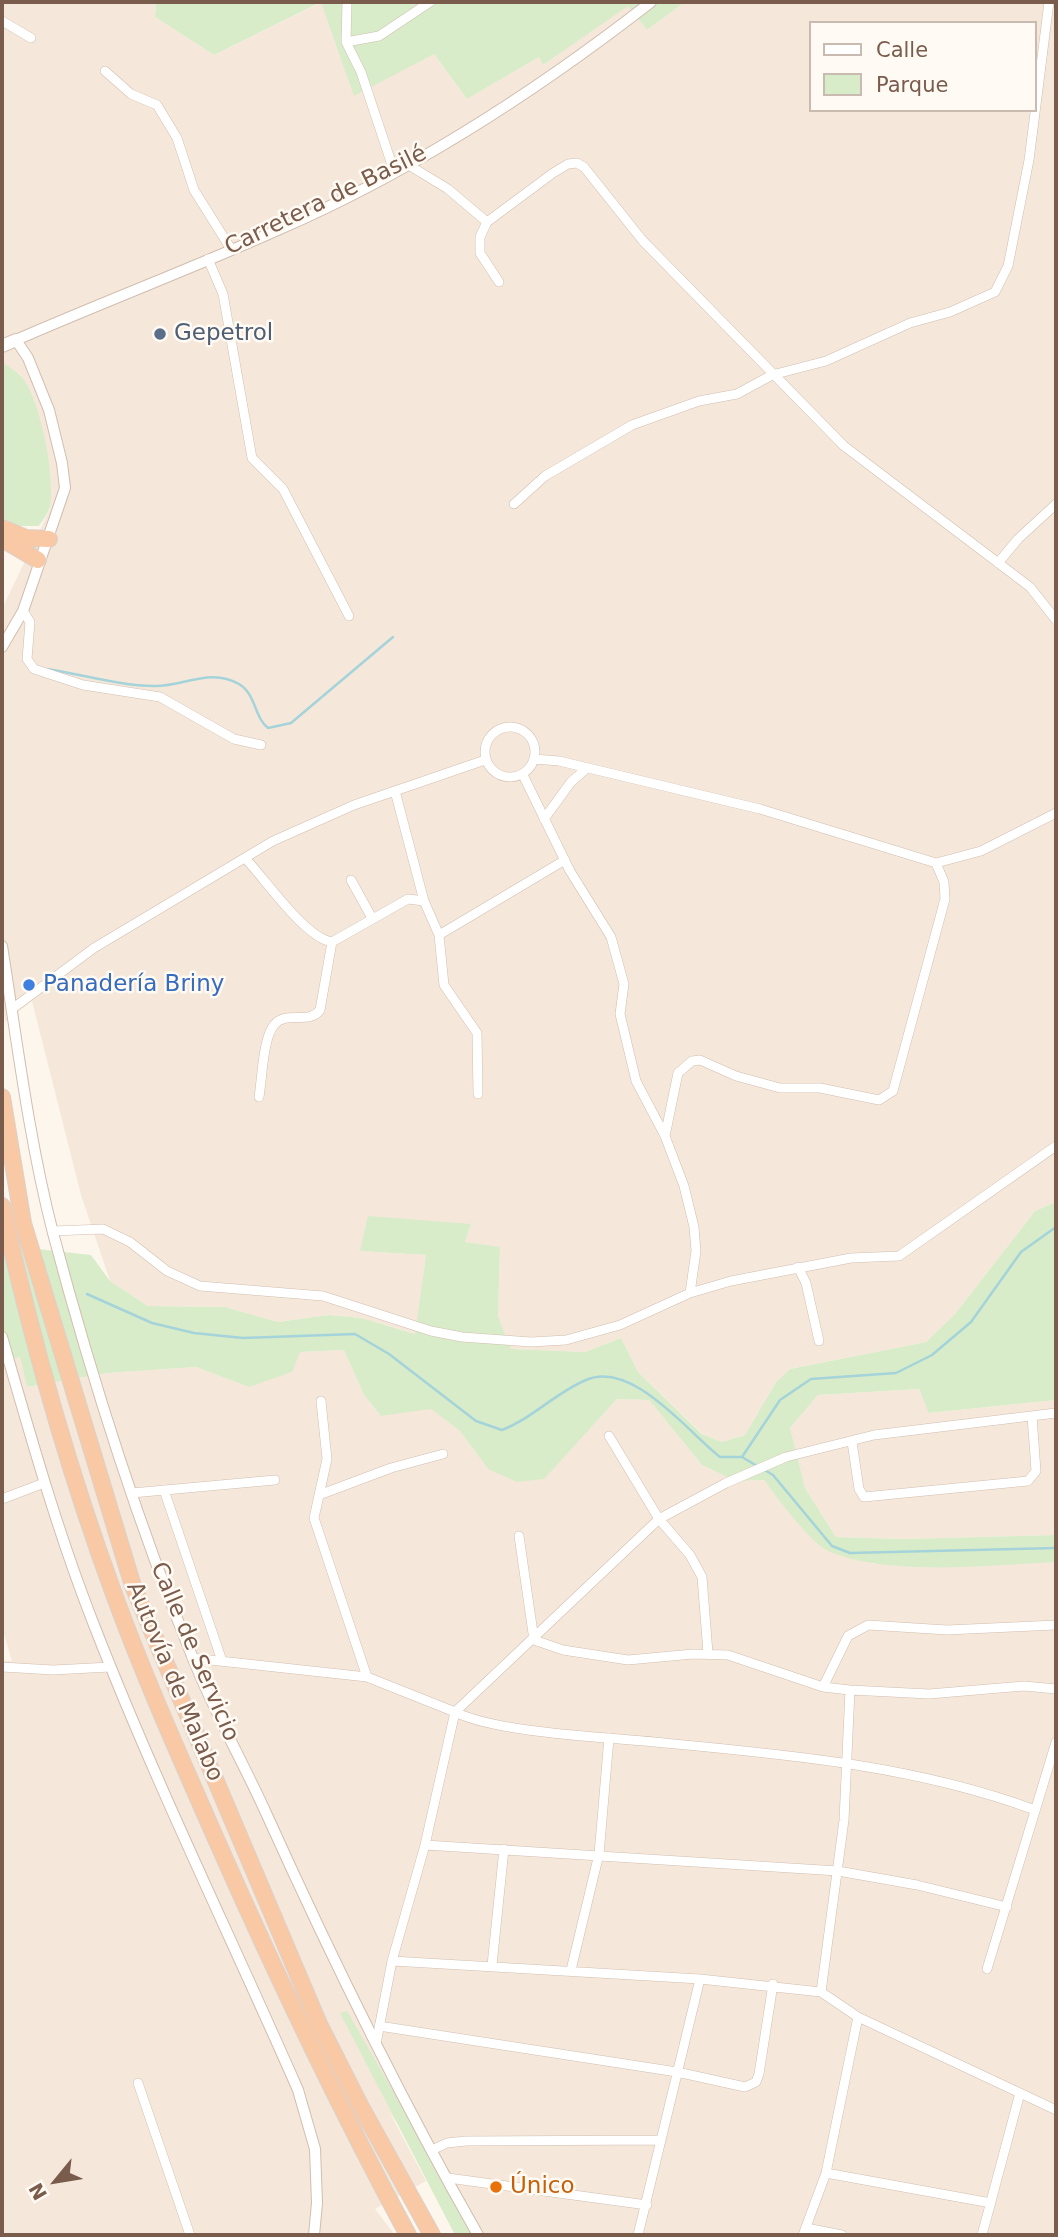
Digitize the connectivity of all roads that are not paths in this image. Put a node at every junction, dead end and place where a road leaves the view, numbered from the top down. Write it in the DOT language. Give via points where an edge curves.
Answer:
graph roads {
  1 [pos="347,2"];
  2 [pos="430,2"];
  3 [pos="651,2"];
  4 [pos="1049,2"];
  5 [pos="2,21"];
  6 [pos="31,38"];
  7 [pos="346,42"];
  8 [pos="105,71"];
  9 [pos="1037,97"];
  10 [pos="1035,112"];
  11 [pos="407,164"];
  12 [pos="394,171"];
  13 [pos="487,222"];
  14 [pos="231,249"];
  15 [pos="208,259"];
  16 [pos="499,282"];
  17 [pos="16,340"];
  18 [pos="2,346"];
  19 [pos="772,375"];
  20 [pos="514,504"];
  21 [pos="1056,504"];
  22 [pos="2,528"];
  23 [pos="2,539"];
  24 [pos="49,539"];
  25 [pos="38,560"];
  26 [pos="998,563"];
  27 [pos="23,611"];
  28 [pos="349,616"];
  29 [pos="1056,620"];
  30 [pos="2,647"];
  31 [pos="261,745"];
  32 [pos="534,759"];
  33 [pos="485,760"];
  34 [pos="587,768"];
  35 [pos="523,775"];
  36 [pos="395,791"];
  37 [pos="1056,813"];
  38 [pos="544,819"];
  39 [pos="245,858"];
  40 [pos="565,860"];
  41 [pos="936,863"];
  42 [pos="351,880"];
  43 [pos="424,901"];
  44 [pos="372,918"];
  45 [pos="439,935"];
  46 [pos="332,942"];
  47 [pos="2,946"];
  48 [pos="25,996"];
  49 [pos="10,997"];
  50 [pos="12,1009"];
  51 [pos="478,1094"];
  52 [pos="2,1097"];
  53 [pos="259,1097"];
  54 [pos="666,1136"];
  55 [pos="1056,1146"];
  56 [pos="2,1206"];
  57 [pos="53,1231"];
  58 [pos="798,1267"];
  59 [pos="690,1293"];
  60 [pos="2,1337"];
  61 [pos="820,1341"];
  62 [pos="321,1401"];
  63 [pos="1056,1413"];
  64 [pos="1032,1416"];
  65 [pos="609,1436"];
  66 [pos="852,1442"];
  67 [pos="443,1454"];
  68 [pos="275,1480"];
  69 [pos="44,1483"];
  70 [pos="164,1490"];
  71 [pos="131,1493"];
  72 [pos="319,1496"];
  73 [pos="2,1499"];
  74 [pos="659,1519"];
  75 [pos="519,1536"];
  76 [pos="1056,1625"];
  77 [pos="534,1640"];
  78 [pos="708,1653"];
  79 [pos="192,1658"];
  80 [pos="222,1661"];
  81 [pos="2,1667"];
  82 [pos="110,1667"];
  83 [pos="367,1677"];
  84 [pos="823,1687"];
  85 [pos="1056,1689"];
  86 [pos="850,1690"];
  87 [pos="455,1712"];
  88 [pos="609,1738"];
  89 [pos="1056,1742"];
  90 [pos="845,1763"];
  91 [pos="1035,1810"];
  92 [pos="425,1845"];
  93 [pos="504,1849"];
  94 [pos="599,1854"];
  95 [pos="838,1871"];
  96 [pos="1007,1907"];
  97 [pos="392,1961"];
  98 [pos="492,1965"];
  99 [pos="987,1969"];
  100 [pos="571,1970"];
  101 [pos="700,1979"];
  102 [pos="773,1984"];
  103 [pos="821,1992"];
  104 [pos="858,2017"];
  105 [pos="379,2026"];
  106 [pos="375,2047"];
  107 [pos="677,2072"];
  108 [pos="138,2083"];
  109 [pos="1020,2093"];
  110 [pos="1056,2110"];
  111 [pos="661,2140"];
  112 [pos="432,2150"];
  113 [pos="826,2173"];
  114 [pos="447,2178"];
  115 [pos="991,2203"];
  116 [pos="646,2205"];
  117 [pos="804,2232"];
  118 [pos="190,2235"];
  119 [pos="314,2235"];
  120 [pos="408,2235"];
  121 [pos="432,2235"];
  122 [pos="478,2235"];
  123 [pos="638,2235"];
  124 [pos="842,2235"];
  125 [pos="982,2235"];
  1 -- 7 [label="street"];
  2 -- 7 [label="street" via="379,36"];
  3 -- 11 [label="street, Carretera de Basilé" via="524,92"];
  4 -- 9 [label="street"];
  5 -- 6 [label="street"];
  7 -- 12 [label="street" via="361,72"];
  8 -- 14 [label="street" via="131,94 158,105 177,138 194,190"];
  10 -- 19 [label="street" via="1008,266 995,292 826,360"];
  11 -- 12 [label="street, Carretera de Basilé"];
  11 -- 13 [label="street" via="448,189"];
  12 -- 14 [label="street, Carretera de Basilé" via="282,229"];
  13 -- 16 [label="street" via="480,237 480,253"];
  13 -- 19 [label="street" via="553,173 577,163 643,241"];
  14 -- 15 [label="street, Carretera de Basilé"];
  15 -- 17 [label="street, Carretera de Basilé"];
  15 -- 28 [label="street" via="223,295 251,458 283,489"];
  17 -- 18 [label="main road"];
  17 -- 24 [label="street" via="39,383 62,463 65,488"];
  19 -- 20 [label="street" via="737,394 699,401 632,425 545,476"];
  19 -- 26 [label="street" via="844,446"];
  21 -- 26 [label="street"];
  22 -- 24 [label="highway" via="26,538"];
  23 -- 25 [label="highway"];
  24 -- 25 [label="street"];
  25 -- 27 [label="street"];
  26 -- 29 [label="street" via="1030,587"];
  27 -- 30 [label="street"];
  27 -- 31 [label="street" via="30,622 27,659 34,669 83,685 160,697 234,739"];
  32 -- 33 [label="street" via="529,736 506,727 488,739"];
  32 -- 34 [label="street"];
  32 -- 35 [label="street"];
  33 -- 35 [label="street" via="500,776"];
  33 -- 36 [label="street"];
  34 -- 38 [label="street"];
  34 -- 41 [label="street" via="760,809"];
  35 -- 38 [label="street"];
  36 -- 39 [label="street" via="309,824"];
  36 -- 43 [label="street"];
  37 -- 41 [label="street" via="981,851"];
  38 -- 40 [label="street"];
  39 -- 46 [label="street" via="293,916 321,940"];
  39 -- 48 [label="street" via="94,948"];
  40 -- 45 [label="street"];
  40 -- 54 [label="street" via="611,937 624,984 620,1014 636,1080"];
  41 -- 54 [label="street" via="945,899 893,1091 879,1100 820,1088 780,1088 692,1061 678,1073"];
  42 -- 44 [label="street"];
  43 -- 44 [label="street" via="408,899"];
  43 -- 45 [label="street"];
  44 -- 46 [label="street"];
  45 -- 51 [label="street" via="444,985 477,1033"];
  46 -- 53 [label="street" via="320,1010 312,1017 283,1018 274,1024"];
  47 -- 49 [label="street, Calle de Servicio"];
  48 -- 49 [label="street"];
  48 -- 50 [label="street"];
  49 -- 50 [label="street, Calle de Servicio"];
  50 -- 57 [label="street, Calle de Servicio"];
  52 -- 121 [label="highway, Autovía de Malabo" via="23,1223 133,1586 319,2024"];
  54 -- 59 [label="street" via="694,1227"];
  55 -- 58 [label="street" via="899,1256"];
  56 -- 120 [label="highway, Autovía de Malabo" via="25,1307 119,1608 289,2006"];
  57 -- 59 [label="street" via="103,1229 130,1242 167,1271 200,1286 323,1296 462,1337 566,1340 620,1325"];
  57 -- 71 [label="street, Calle de Servicio"];
  58 -- 59 [label="street"];
  58 -- 61 [label="street"];
  60 -- 69 [label="street"];
  62 -- 72 [label="street" via="327,1459"];
  63 -- 64 [label="street"];
  64 -- 66 [label="street" via="898,1431"];
  64 -- 66 [label="street" via="1036,1471 1028,1480 864,1497"];
  65 -- 74 [label="street"];
  66 -- 74 [label="street" via="765,1464"];
  67 -- 72 [label="street"];
  68 -- 70 [label="street"];
  69 -- 73 [label="street"];
  69 -- 82 [label="street"];
  70 -- 71 [label="street"];
  70 -- 80 [label="street"];
  71 -- 79 [label="street, Calle de Servicio"];
  72 -- 83 [label="street" via="314,1518"];
  74 -- 77 [label="street"];
  74 -- 78 [label="street" via="702,1577"];
  75 -- 77 [label="street"];
  76 -- 84 [label="street" via="947,1630 868,1625 848,1636"];
  77 -- 78 [label="street" via="563,1650 628,1660"];
  77 -- 87 [label="street"];
  78 -- 84 [label="street" via="747,1660"];
  79 -- 80 [label="street"];
  79 -- 106 [label="street, Calle de Servicio"];
  80 -- 83 [label="street"];
  81 -- 82 [label="street"];
  82 -- 119 [label="street" via="298,2090 315,2149"];
  83 -- 87 [label="street"];
  84 -- 86 [label="street"];
  85 -- 86 [label="street"];
  86 -- 90 [label="street"];
  87 -- 88 [label="street" via="470,1719"];
  87 -- 92 [label="street"];
  88 -- 90 [label="street"];
  88 -- 94 [label="street"];
  89 -- 91 [label="street"];
  90 -- 91 [label="street" via="987,1791"];
  90 -- 95 [label="street"];
  91 -- 96 [label="street"];
  92 -- 93 [label="street"];
  92 -- 97 [label="street"];
  93 -- 94 [label="street"];
  93 -- 98 [label="street"];
  94 -- 95 [label="street"];
  94 -- 100 [label="street"];
  95 -- 96 [label="street"];
  95 -- 103 [label="street"];
  96 -- 99 [label="street"];
  97 -- 98 [label="street"];
  97 -- 105 [label="street"];
  98 -- 100 [label="street"];
  100 -- 101 [label="street"];
  101 -- 102 [label="street"];
  101 -- 107 [label="street"];
  102 -- 103 [label="street"];
  102 -- 107 [label="street" via="756,2082 745,2087"];
  103 -- 104 [label="street"];
  104 -- 109 [label="street"];
  104 -- 113 [label="street"];
  105 -- 106 [label="street"];
  105 -- 107 [label="street"];
  106 -- 112 [label="street, Calle de Servicio"];
  107 -- 111 [label="street"];
  108 -- 118 [label="street"];
  109 -- 110 [label="street"];
  109 -- 115 [label="street"];
  111 -- 112 [label="street" via="466,2141"];
  111 -- 116 [label="street"];
  112 -- 114 [label="street, Calle de Servicio"];
  113 -- 115 [label="street"];
  113 -- 117 [label="street"];
  114 -- 116 [label="street"];
  114 -- 122 [label="street, Calle de Servicio"];
  115 -- 125 [label="street"];
  116 -- 123 [label="street"];
  117 -- 124 [label="street"];
}
